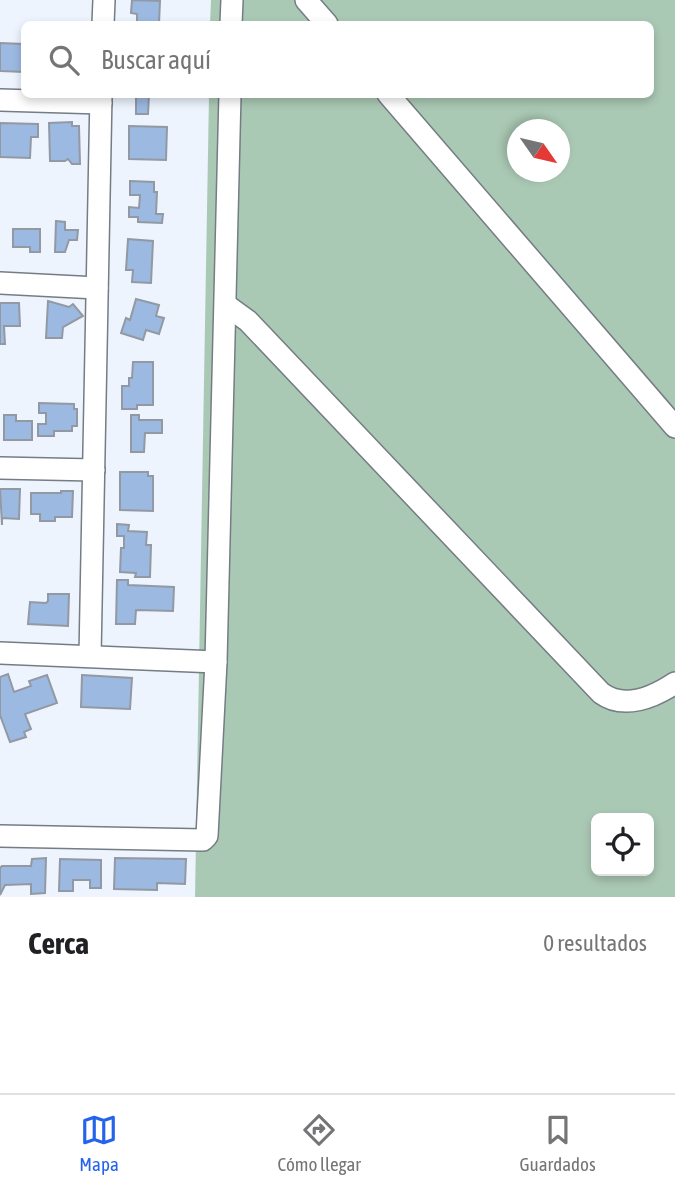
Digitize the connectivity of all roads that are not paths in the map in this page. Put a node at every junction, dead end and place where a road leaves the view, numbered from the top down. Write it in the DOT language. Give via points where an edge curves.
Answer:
graph roads {
  1 [pos="104,0"];
  2 [pos="232,0"];
  3 [pos="306,0"];
  4 [pos="103,21"];
  5 [pos="231,21"];
  6 [pos="324,21"];
  7 [pos="230,98"];
  8 [pos="391,98"];
  9 [pos="101,99"];
  10 [pos="0,100"];
  11 [pos="0,283"];
  12 [pos="97,288"];
  13 [pos="226,305"];
  14 [pos="675,427"];
  15 [pos="0,468"];
  16 [pos="93,470"];
  17 [pos="0,653"];
  18 [pos="90,656"];
  19 [pos="216,662"];
  20 [pos="675,683"];
  21 [pos="0,836"];
  1 -- 4 [label="street"];
  2 -- 5 [label="street"];
  3 -- 6 [label="street"];
  7 -- 13 [label="street"];
  8 -- 14 [label="street"];
  9 -- 10 [label="street"];
  9 -- 12 [label="street"];
  11 -- 12 [label="street"];
  12 -- 16 [label="street"];
  13 -- 19 [label="street"];
  13 -- 20 [label="street" via="248,321 601,693 621,702 662,692"];
  15 -- 16 [label="street"];
  16 -- 18 [label="street"];
  17 -- 18 [label="street"];
  18 -- 19 [label="street"];
  19 -- 21 [label="street" via="205,838"];
}
